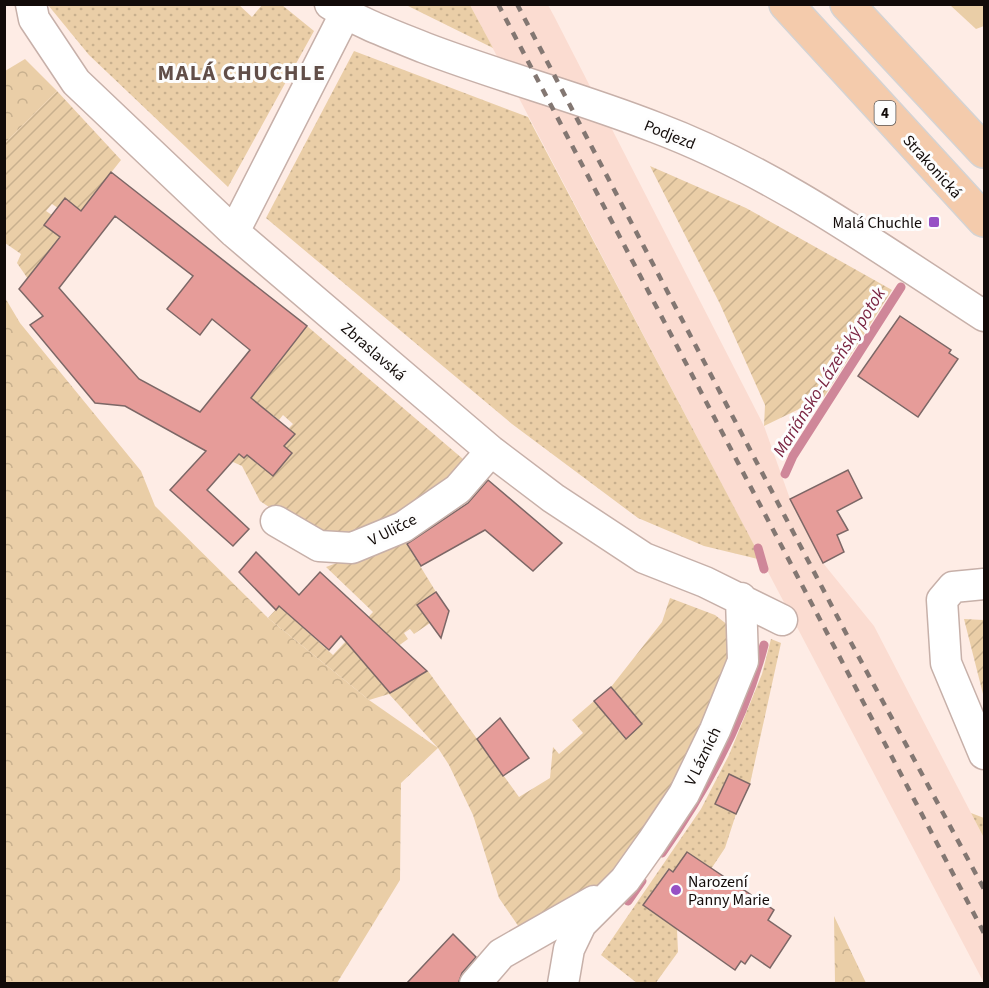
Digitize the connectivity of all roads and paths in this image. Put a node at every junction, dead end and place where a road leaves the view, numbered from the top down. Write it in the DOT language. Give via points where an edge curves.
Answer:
graph roads {
  1 [pos="31,4"];
  2 [pos="786,4"];
  3 [pos="847,4"];
  4 [pos="337,9"];
  5 [pos="984,151"];
  6 [pos="984,220"];
  7 [pos="234,232"];
  8 [pos="984,316"];
  9 [pos="491,452"];
  10 [pos="276,521"];
  11 [pos="984,584"];
  12 [pos="741,598"];
  13 [pos="782,620"];
  14 [pos="984,754"];
  15 [pos="610,892"];
  16 [pos="475,984"];
  17 [pos="563,984"];
  1 -- 7 [label="street, Zbraslavská" via="34,19 76,82"];
  2 -- 6 [label="main road, Strakonická / 4"];
  3 -- 5 [label="main road"];
  4 -- 7 [label="street"];
  4 -- 8 [label="street, Podjezd" via="493,74 658,128 750,168 827,213"];
  7 -- 9 [label="street, Zbraslavská"];
  9 -- 10 [label="street, V Uličce" via="458,489 403,526 352,548 319,546"];
  9 -- 12 [label="street, Zbraslavská" via="644,558"];
  11 -- 14 [label="street" via="953,587 942,600 946,663"];
  12 -- 13 [label="street, Zbraslavská"];
  12 -- 15 [label="street, V Lázních" via="743,662 715,730 684,794 625,880"];
  15 -- 16 [label="street, V Lázních" via="501,954"];
  15 -- 17 [label="street, V Lázních" via="581,924 569,950"];
}
